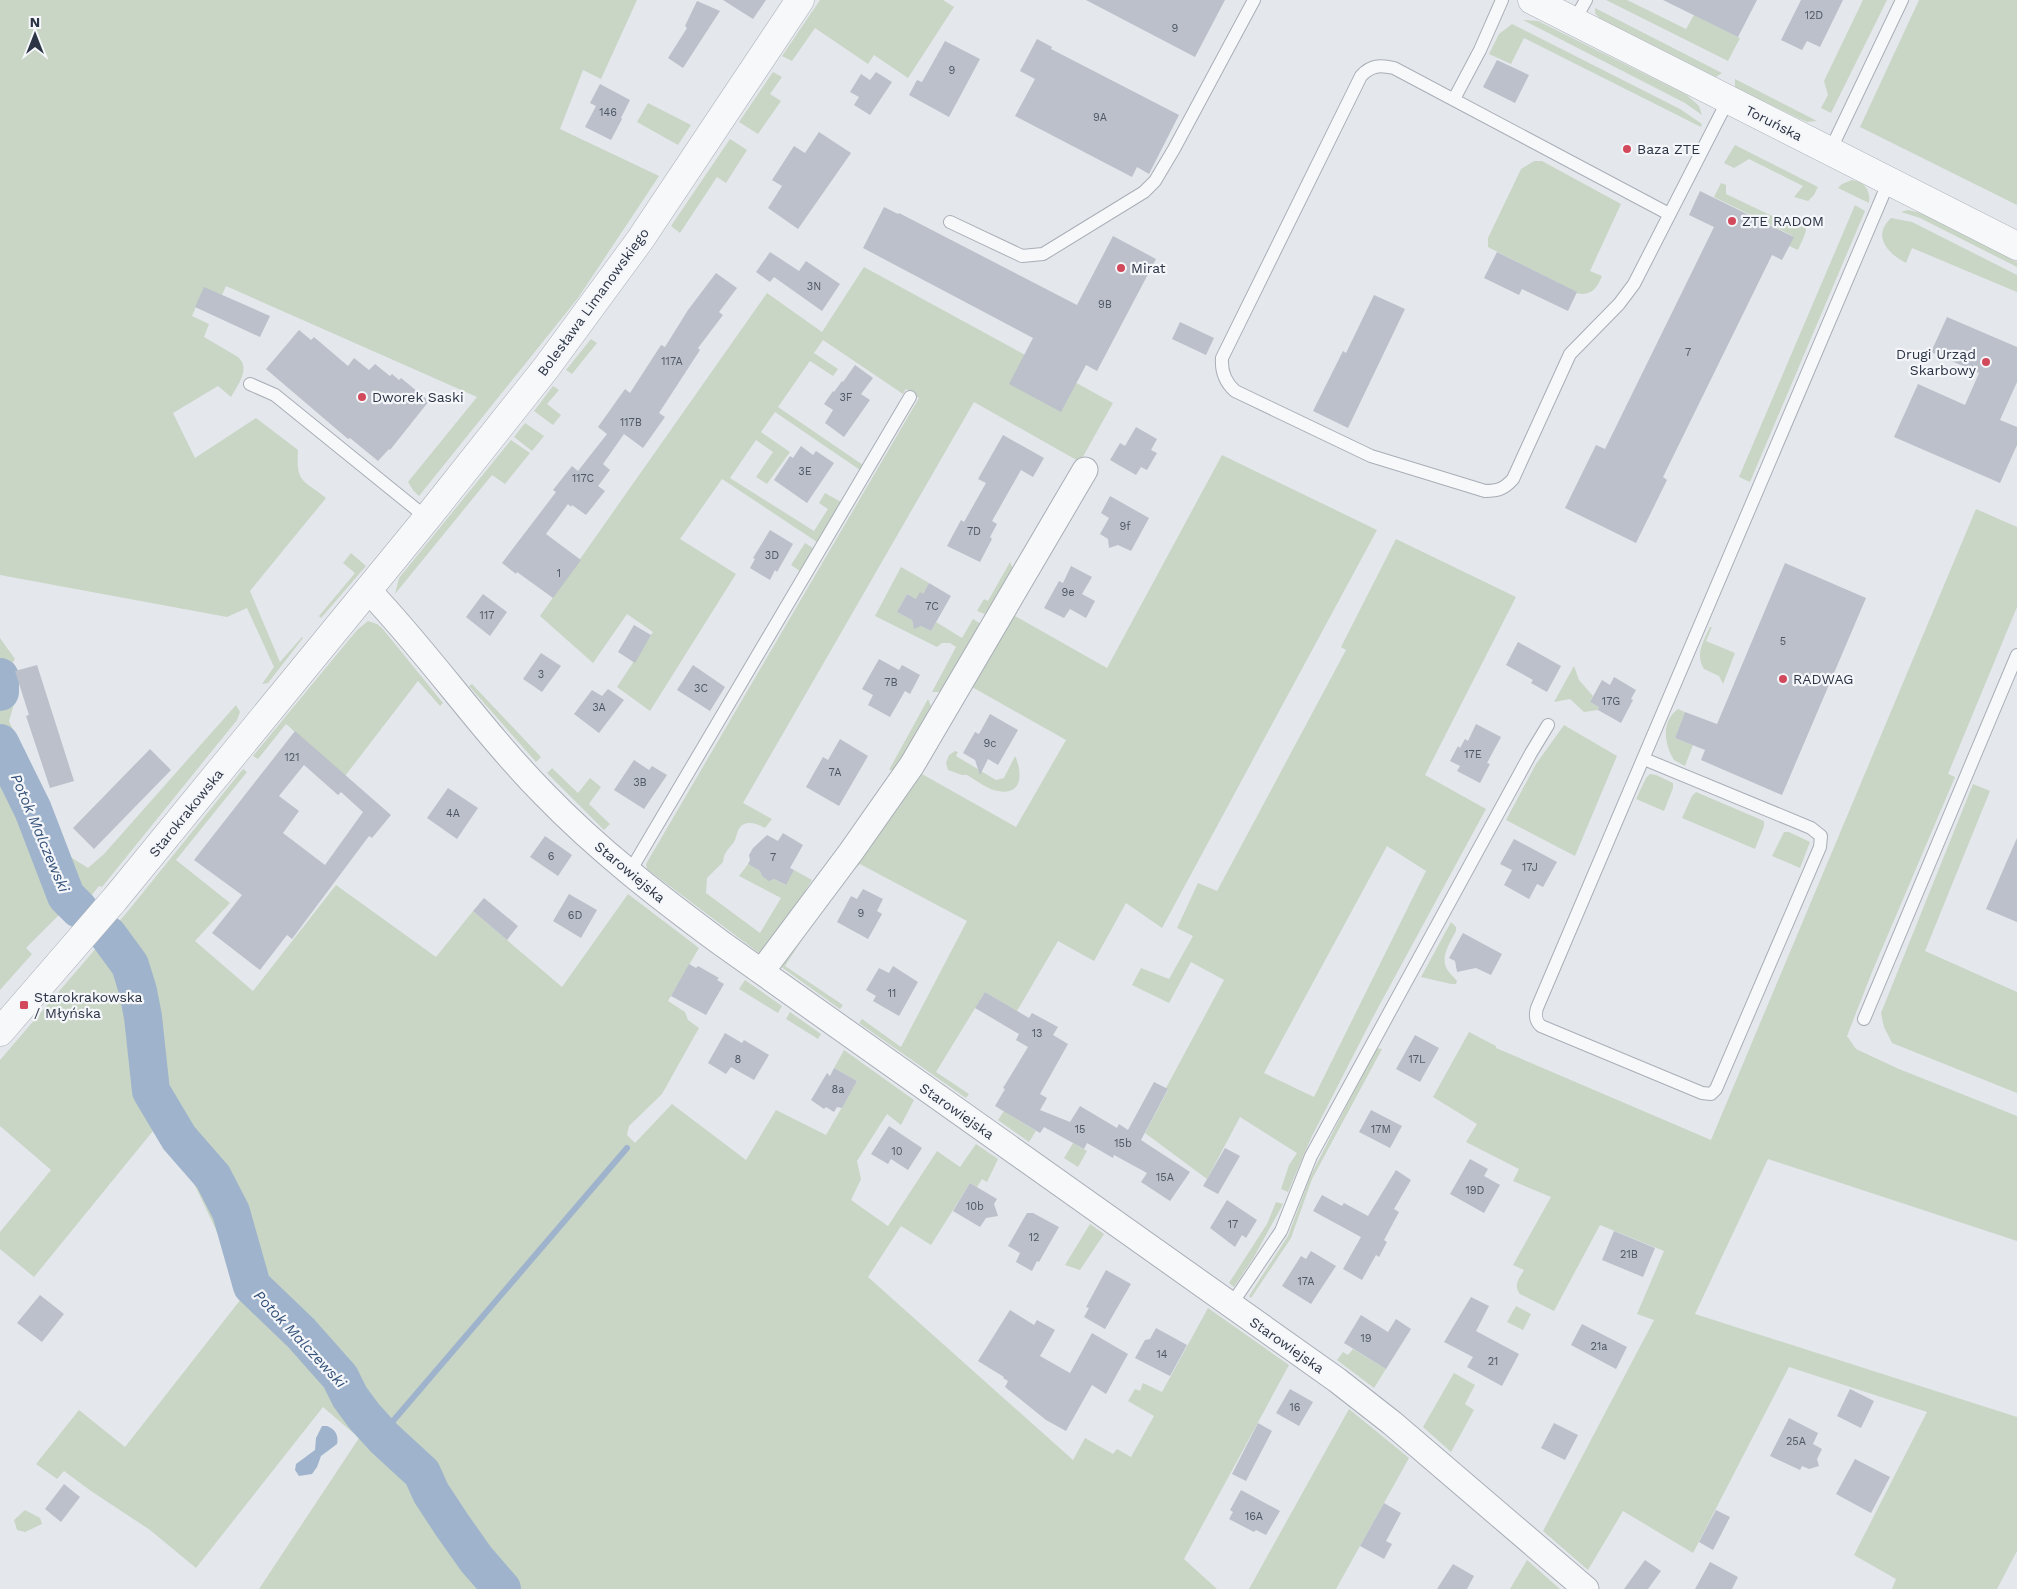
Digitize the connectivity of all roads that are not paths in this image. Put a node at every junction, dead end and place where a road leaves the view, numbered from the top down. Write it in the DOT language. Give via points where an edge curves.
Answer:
graph roads {
  1 [pos="800,0"];
  2 [pos="1254,0"];
  3 [pos="1502,0"];
  4 [pos="1532,0"];
  5 [pos="1902,0"];
  6 [pos="1580,11"];
  7 [pos="1454,98"];
  8 [pos="1728,100"];
  9 [pos="1830,151"];
  10 [pos="1889,181"];
  11 [pos="1669,214"];
  12 [pos="950,222"];
  13 [pos="2017,246"];
  14 [pos="250,384"];
  15 [pos="910,397"];
  16 [pos="1085,470"];
  17 [pos="427,518"];
  18 [pos="368,590"];
  19 [pos="2017,655"];
  20 [pos="1548,725"];
  21 [pos="1644,758"];
  22 [pos="629,873"];
  23 [pos="762,971"];
  24 [pos="1864,1019"];
  25 [pos="0,1032"];
  26 [pos="1231,1305"];
  27 [pos="1586,1589"];
  1 -- 17 [label="street, Bolesława Limanowskiego" via="640,240 546,368"];
  2 -- 12 [label="lane" via="1156,181 1144,192 1037,256 1022,256"];
  3 -- 7 [label="lane"];
  4 -- 6 [label="street, Toruńska"];
  5 -- 9 [label="lane"];
  6 -- 8 [label="street, Toruńska"];
  7 -- 11 [label="lane"];
  7 -- 11 [label="lane" via="1394,68 1375,66 1361,76 1222,358 1224,375 1235,392 1371,456 1485,491 1502,489 1513,479 1570,354 1629,293"];
  8 -- 9 [label="street, Toruńska"];
  8 -- 11 [label="lane"];
  9 -- 10 [label="street, Toruńska"];
  10 -- 13 [label="street, Toruńska"];
  10 -- 21 [label="lane"];
  14 -- 17 [label="lane" via="275,395"];
  15 -- 22 [label="lane"];
  16 -- 23 [label="street" via="912,765"];
  17 -- 18 [label="street, Bolesława Limanowskiego"];
  18 -- 22 [label="street, Starowiejska" via="544,794"];
  18 -- 25 [label="street, Starokrakowska" via="115,899"];
  19 -- 24 [label="lane"];
  20 -- 26 [label="lane" via="1311,1156 1281,1232"];
  21 -- 21 [label="lane" via="1811,828 1821,836 1820,847 1718,1086 1711,1094 1545,1028 1538,1024 1536,1017"];
  22 -- 23 [label="street, Starowiejska" via="721,944"];
  23 -- 26 [label="street, Starowiejska"];
  26 -- 27 [label="street, Starowiejska" via="1392,1423"];
}
